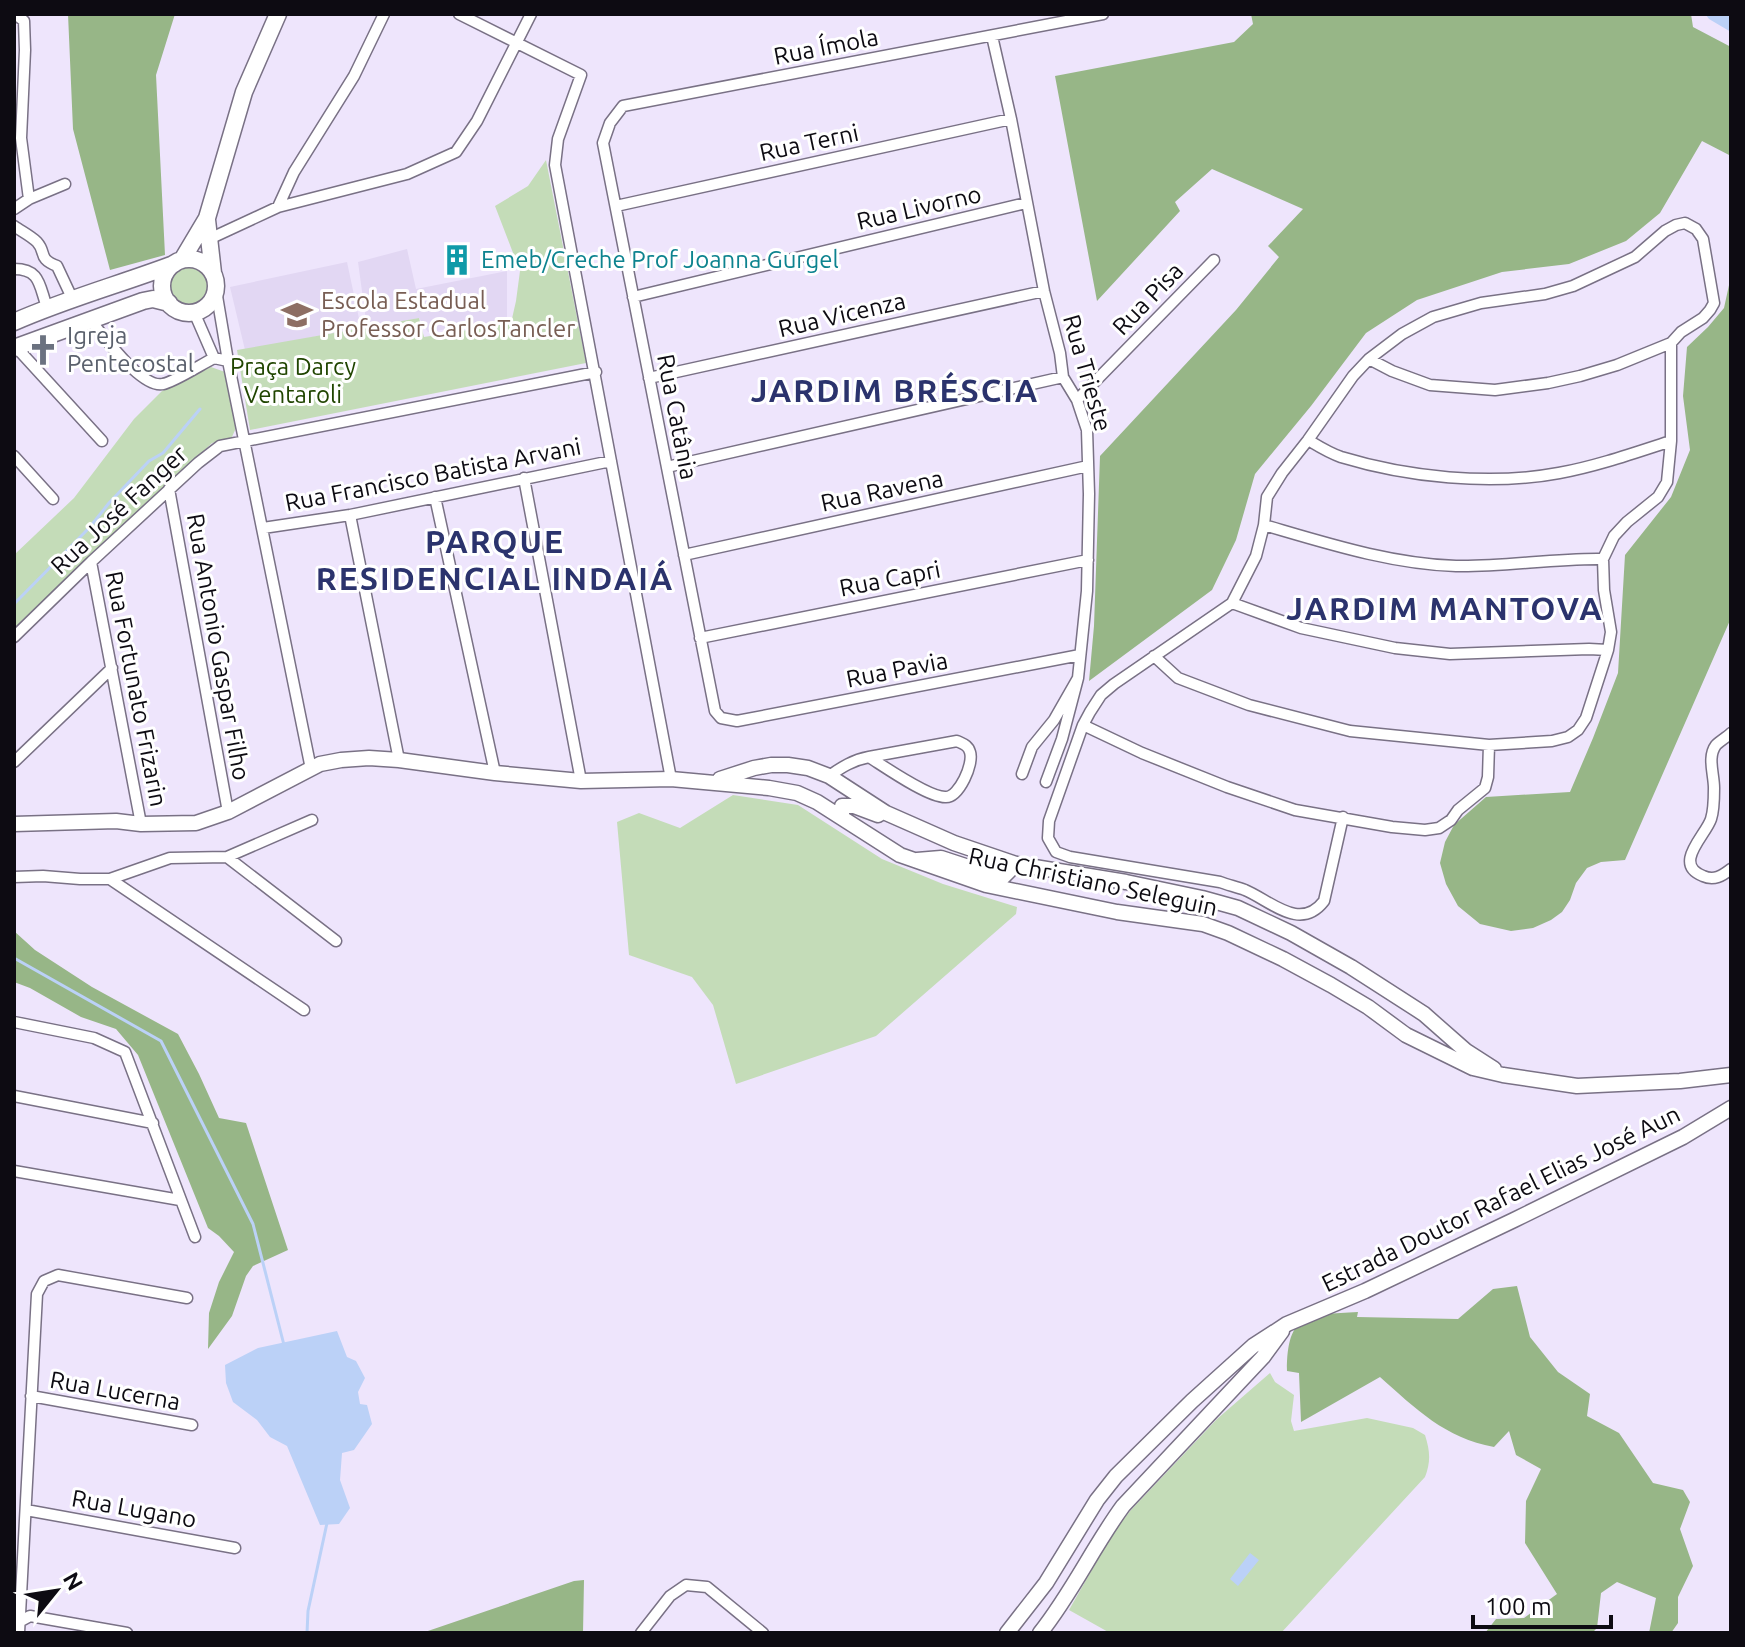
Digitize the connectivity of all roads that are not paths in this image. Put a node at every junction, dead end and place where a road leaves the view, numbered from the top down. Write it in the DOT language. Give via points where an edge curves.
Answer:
graph roads {
  1 [pos="15,14"];
  2 [pos="278,14"];
  3 [pos="384,14"];
  4 [pos="459,14"];
  5 [pos="531,14"];
  6 [pos="1103,14"];
  7 [pos="992,36"];
  8 [pos="517,42"];
  9 [pos="1011,119"];
  10 [pos="610,123"];
  11 [pos="18,136"];
  12 [pos="65,184"];
  13 [pos="29,199"];
  14 [pos="1026,203"];
  15 [pos="616,206"];
  16 [pos="278,207"];
  17 [pos="14,209"];
  18 [pos="14,226"];
  19 [pos="202,240"];
  20 [pos="1214,260"];
  21 [pos="178,262"];
  22 [pos="14,269"];
  23 [pos="214,282"];
  24 [pos="1044,291"];
  25 [pos="633,297"];
  26 [pos="72,298"];
  27 [pos="169,303"];
  28 [pos="47,307"];
  29 [pos="194,312"];
  30 [pos="89,319"];
  31 [pos="14,322"];
  32 [pos="1671,343"];
  33 [pos="15,347"];
  34 [pos="214,358"];
  35 [pos="1369,359"];
  36 [pos="228,361"];
  37 [pos="596,372"];
  38 [pos="1063,377"];
  39 [pos="649,378"];
  40 [pos="1077,400"];
  41 [pos="1308,440"];
  42 [pos="102,441"];
  43 [pos="1671,441"];
  44 [pos="244,442"];
  45 [pos="14,456"];
  46 [pos="611,461"];
  47 [pos="1088,466"];
  48 [pos="667,467"];
  49 [pos="524,478"];
  50 [pos="169,489"];
  51 [pos="435,497"];
  52 [pos="53,499"];
  53 [pos="350,515"];
  54 [pos="1264,525"];
  55 [pos="263,528"];
  56 [pos="684,555"];
  57 [pos="1603,559"];
  58 [pos="1088,560"];
  59 [pos="91,562"];
  60 [pos="1232,603"];
  61 [pos="14,637"];
  62 [pos="700,638"];
  63 [pos="1608,650"];
  64 [pos="1080,655"];
  65 [pos="1154,656"];
  66 [pos="112,668"];
  67 [pos="1078,678"];
  68 [pos="721,718"];
  69 [pos="1083,725"];
  70 [pos="1731,733"];
  71 [pos="1489,745"];
  72 [pos="895,752"];
  73 [pos="869,757"];
  74 [pos="399,760"];
  75 [pos="14,762"];
  76 [pos="311,769"];
  77 [pos="495,773"];
  78 [pos="1022,774"];
  79 [pos="899,775"];
  80 [pos="829,776"];
  81 [pos="671,779"];
  82 [pos="581,781"];
  83 [pos="712,782"];
  84 [pos="1046,782"];
  85 [pos="228,812"];
  86 [pos="886,813"];
  87 [pos="1343,817"];
  88 [pos="842,818"];
  89 [pos="312,820"];
  90 [pos="14,824"];
  91 [pos="141,824"];
  92 [pos="227,857"];
  93 [pos="913,860"];
  94 [pos="1016,864"];
  95 [pos="1731,869"];
  96 [pos="43,876"];
  97 [pos="14,877"];
  98 [pos="110,879"];
  99 [pos="14,884"];
  100 [pos="1291,933"];
  101 [pos="336,941"];
  102 [pos="1267,952"];
  103 [pos="1351,967"];
  104 [pos="1300,969"];
  105 [pos="304,1010"];
  106 [pos="14,1022"];
  107 [pos="1503,1075"];
  108 [pos="1729,1078"];
  109 [pos="14,1096"];
  110 [pos="1731,1108"];
  111 [pos="153,1123"];
  112 [pos="14,1171"];
  113 [pos="180,1200"];
  114 [pos="195,1237"];
  115 [pos="187,1298"];
  116 [pos="1287,1324"];
  117 [pos="31,1396"];
  118 [pos="192,1425"];
  119 [pos="26,1510"];
  120 [pos="235,1548"];
  121 [pos="19,1627"];
  122 [pos="127,1633"];
  123 [pos="641,1633"];
  124 [pos="763,1633"];
  125 [pos="1007,1633"];
  126 [pos="1040,1633"];
  1 -- 11 [label="street" via="24,21 25,50"];
  2 -- 19 [label="main road" via="244,92"];
  3 -- 16 [label="street"];
  4 -- 8 [label="street"];
  5 -- 8 [label="street"];
  6 -- 7 [label="street, Rua Ímola"];
  7 -- 9 [label="street, Rua Trieste"];
  7 -- 10 [label="street, Rua Ímola" via="623,106"];
  8 -- 16 [label="street" via="456,152 407,174"];
  8 -- 37 [label="street" via="581,75 558,139 555,165"];
  9 -- 14 [label="street, Rua Trieste"];
  9 -- 15 [label="street, Rua Terni"];
  10 -- 15 [label="street, Rua Catânia" via="603,143"];
  11 -- 13 [label="street"];
  12 -- 13 [label="street"];
  13 -- 17 [label="street"];
  14 -- 24 [label="street, Rua Trieste"];
  14 -- 25 [label="street, Rua Livorno"];
  15 -- 25 [label="street, Rua Catânia"];
  16 -- 19 [label="street"];
  18 -- 26 [label="street" via="57,266"];
  19 -- 21 [label="main road"];
  19 -- 23 [label="main road"];
  20 -- 40 [label="street, Rua Pisa"];
  21 -- 23 [label="main road" via="200,261"];
  21 -- 26 [label="main road"];
  21 -- 27 [label="main road" via="163,278"];
  22 -- 28 [label="street" via="35,275"];
  23 -- 29 [label="main road" via="213,298"];
  23 -- 36 [label="street"];
  24 -- 38 [label="street, Rua Trieste"];
  24 -- 39 [label="street, Rua Vicenza"];
  25 -- 39 [label="street, Rua Catânia"];
  26 -- 28 [label="main road"];
  27 -- 29 [label="main road"];
  27 -- 30 [label="main road" via="143,301"];
  28 -- 31 [label="main road"];
  29 -- 34 [label="street"];
  30 -- 33 [label="main road"];
  30 -- 34 [label="street" via="152,383 164,384"];
  32 -- 35 [label="street" via="1580,376 1495,390 1430,385"];
  32 -- 35 [label="street" via="1714,303 1703,239 1685,223 1665,231 1635,257 1573,286 1433,317"];
  32 -- 43 [label="street"];
  33 -- 42 [label="street"];
  34 -- 36 [label="street"];
  35 -- 41 [label="street"];
  36 -- 44 [label="street"];
  37 -- 44 [label="street, Rua José Fanger"];
  37 -- 46 [label="street"];
  38 -- 40 [label="street, Rua Trieste"];
  38 -- 48 [label="street"];
  39 -- 48 [label="street, Rua Catânia"];
  40 -- 47 [label="street, Rua Trieste" via="1087,430"];
  41 -- 43 [label="street" via="1338,456 1458,478 1557,473"];
  41 -- 54 [label="street" via="1267,497"];
  43 -- 57 [label="street" via="1667,482 1658,497 1614,536"];
  44 -- 50 [label="street, Rua José Fanger" via="220,446"];
  44 -- 55 [label="street"];
  45 -- 52 [label="street"];
  46 -- 49 [label="street, Rua Francisco Batista Arvani"];
  46 -- 81 [label="street"];
  47 -- 56 [label="street, Rua Ravena"];
  47 -- 58 [label="street, Rua Trieste"];
  48 -- 56 [label="street, Rua Catânia"];
  49 -- 51 [label="street, Rua Francisco Batista Arvani"];
  49 -- 82 [label="street"];
  50 -- 59 [label="street, Rua José Fanger"];
  50 -- 85 [label="street, Rua Antonio Gaspar Filho"];
  51 -- 53 [label="street, Rua Francisco Batista Arvani"];
  51 -- 77 [label="street"];
  53 -- 55 [label="street, Rua Francisco Batista Arvani"];
  53 -- 74 [label="street"];
  54 -- 57 [label="street" via="1407,562 1483,566"];
  54 -- 60 [label="street" via="1256,556"];
  55 -- 76 [label="street"];
  56 -- 62 [label="street, Rua Catânia"];
  57 -- 63 [label="street"];
  58 -- 62 [label="street, Rua Capri"];
  58 -- 64 [label="street, Rua Trieste"];
  59 -- 61 [label="street, Rua José Fanger"];
  59 -- 66 [label="street, Rua Fortunato Frizarin"];
  60 -- 63 [label="street" via="1301,628 1395,648 1450,654"];
  60 -- 65 [label="street"];
  62 -- 68 [label="street, Rua Catânia" via="715,711"];
  63 -- 71 [label="street" via="1578,730 1552,741"];
  64 -- 67 [label="street, Rua Trieste"];
  64 -- 68 [label="street, Rua Pavia" via="737,721"];
  65 -- 69 [label="street" via="1101,695"];
  65 -- 71 [label="street" via="1178,678 1249,705 1350,731"];
  66 -- 75 [label="street"];
  66 -- 91 [label="street, Rua Fortunato Frizarin"];
  67 -- 78 [label="street, Rua Trieste" via="1032,747"];
  67 -- 84 [label="street, Rua Trieste"];
  69 -- 87 [label="street" via="1227,787 1295,810"];
  69 -- 87 [label="street" via="1049,821 1048,838 1056,852 1070,857 1220,882 1306,915 1324,901"];
  70 -- 95 [label="street" via="1712,756 1711,820 1690,858 1698,875 1711,879"];
  71 -- 87 [label="street" via="1487,785 1439,828 1392,827"];
  72 -- 73 [label="street"];
  72 -- 79 [label="street"];
  72 -- 79 [label="street" via="957,741 970,751 960,788 948,798"];
  73 -- 79 [label="street"];
  73 -- 80 [label="street"];
  74 -- 76 [label="main road, Rua Christiano Seleguin" via="341,760"];
  74 -- 77 [label="main road, Rua Christiano Seleguin"];
  76 -- 85 [label="main road, Rua Christiano Seleguin"];
  77 -- 82 [label="main road, Rua Christiano Seleguin"];
  80 -- 83 [label="main road" via="771,765"];
  80 -- 86 [label="main road"];
  81 -- 82 [label="main road, Rua Christiano Seleguin"];
  81 -- 83 [label="main road, Rua Christiano Seleguin"];
  83 -- 88 [label="main road, Rua Christiano Seleguin" via="797,793"];
  85 -- 91 [label="main road, Rua Christiano Seleguin" via="196,823"];
  86 -- 88 [label="main road" via="848,805 842,806"];
  86 -- 94 [label="main road"];
  88 -- 93 [label="main road, Rua Christiano Seleguin"];
  89 -- 92 [label="street"];
  90 -- 91 [label="main road, Rua Christiano Seleguin"];
  92 -- 98 [label="street" via="170,858"];
  92 -- 101 [label="street"];
  93 -- 94 [label="main road" via="941,858 1002,878"];
  93 -- 102 [label="main road, Rua Christiano Seleguin" via="986,885 1203,924"];
  94 -- 100 [label="main road" via="1202,898"];
  96 -- 97 [label="street"];
  96 -- 98 [label="street"];
  96 -- 99 [label="street"];
  98 -- 105 [label="street"];
  100 -- 102 [label="main road"];
  100 -- 103 [label="main road"];
  102 -- 104 [label="main road, Rua Christiano Seleguin"];
  103 -- 104 [label="main road" via="1341,976 1313,967"];
  103 -- 107 [label="main road"];
  104 -- 107 [label="main road, Rua Christiano Seleguin" via="1430,1048"];
  106 -- 111 [label="street" via="94,1038 125,1052"];
  107 -- 108 [label="main road, Rua Christiano Seleguin" via="1577,1086"];
  109 -- 111 [label="street"];
  110 -- 116 [label="main road, Estrada Doutor Rafael Elias José Aun" via="1528,1213"];
  111 -- 113 [label="street"];
  112 -- 113 [label="street"];
  113 -- 114 [label="street"];
  115 -- 117 [label="street" via="58,1275 44,1281 37,1294"];
  116 -- 125 [label="main road, Estrada Doutor Rafael Elias José Aun" via="1253,1346 1116,1476"];
  116 -- 126 [label="main road" via="1263,1357 1123,1506"];
  117 -- 118 [label="street, Rua Lucerna"];
  117 -- 119 [label="street"];
  119 -- 120 [label="street, Rua Lugano"];
  119 -- 121 [label="street"];
  121 -- 122 [label="street" via="30,1616"];
  123 -- 124 [label="street" via="670,1596 686,1585 707,1587"];
}
